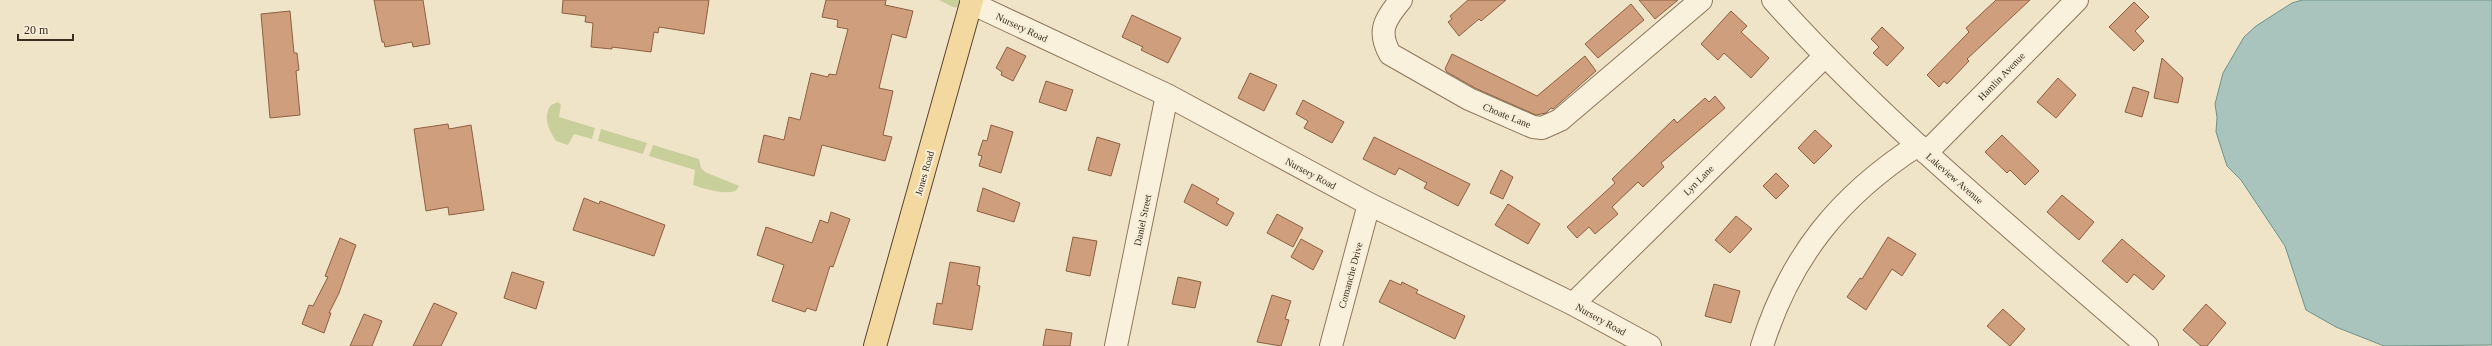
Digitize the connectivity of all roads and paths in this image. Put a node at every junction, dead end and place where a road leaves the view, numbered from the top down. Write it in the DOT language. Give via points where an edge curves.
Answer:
graph roads {
  1 [pos="1401,0"];
  2 [pos="1701,0"];
  3 [pos="1773,0"];
  4 [pos="2077,0"];
  5 [pos="971,2"];
  6 [pos="1824,57"];
  7 [pos="1167,95"];
  8 [pos="1922,149"];
  9 [pos="1369,204"];
  10 [pos="1573,304"];
  11 [pos="875,346"];
  12 [pos="1116,346"];
  13 [pos="1331,346"];
  14 [pos="1650,346"];
  15 [pos="1762,346"];
  16 [pos="2147,346"];
  1 -- 2 [label="street, Choate Lane" via="1390,13 1382,32 1384,44 1390,54 1469,99 1533,127 1542,128 1560,120"];
  3 -- 6 [label="street, Lakeview Avenue"];
  4 -- 8 [label="street, Hamlin Avenue"];
  5 -- 7 [label="street, Nursery Road"];
  5 -- 11 [label="main road, Jones Road"];
  6 -- 8 [label="street, Lakeview Avenue"];
  6 -- 10 [label="street, Lyn Lane"];
  7 -- 9 [label="street, Nursery Road"];
  7 -- 12 [label="street, Daniel Street"];
  8 -- 15 [label="street, Hamlin Avenue" via="1886,168 1852,197 1810,246 1783,291"];
  8 -- 16 [label="street, Lakeview Avenue"];
  9 -- 10 [label="street, Nursery Road"];
  9 -- 13 [label="street, Comanche Drive"];
  10 -- 14 [label="street, Nursery Road"];
}
